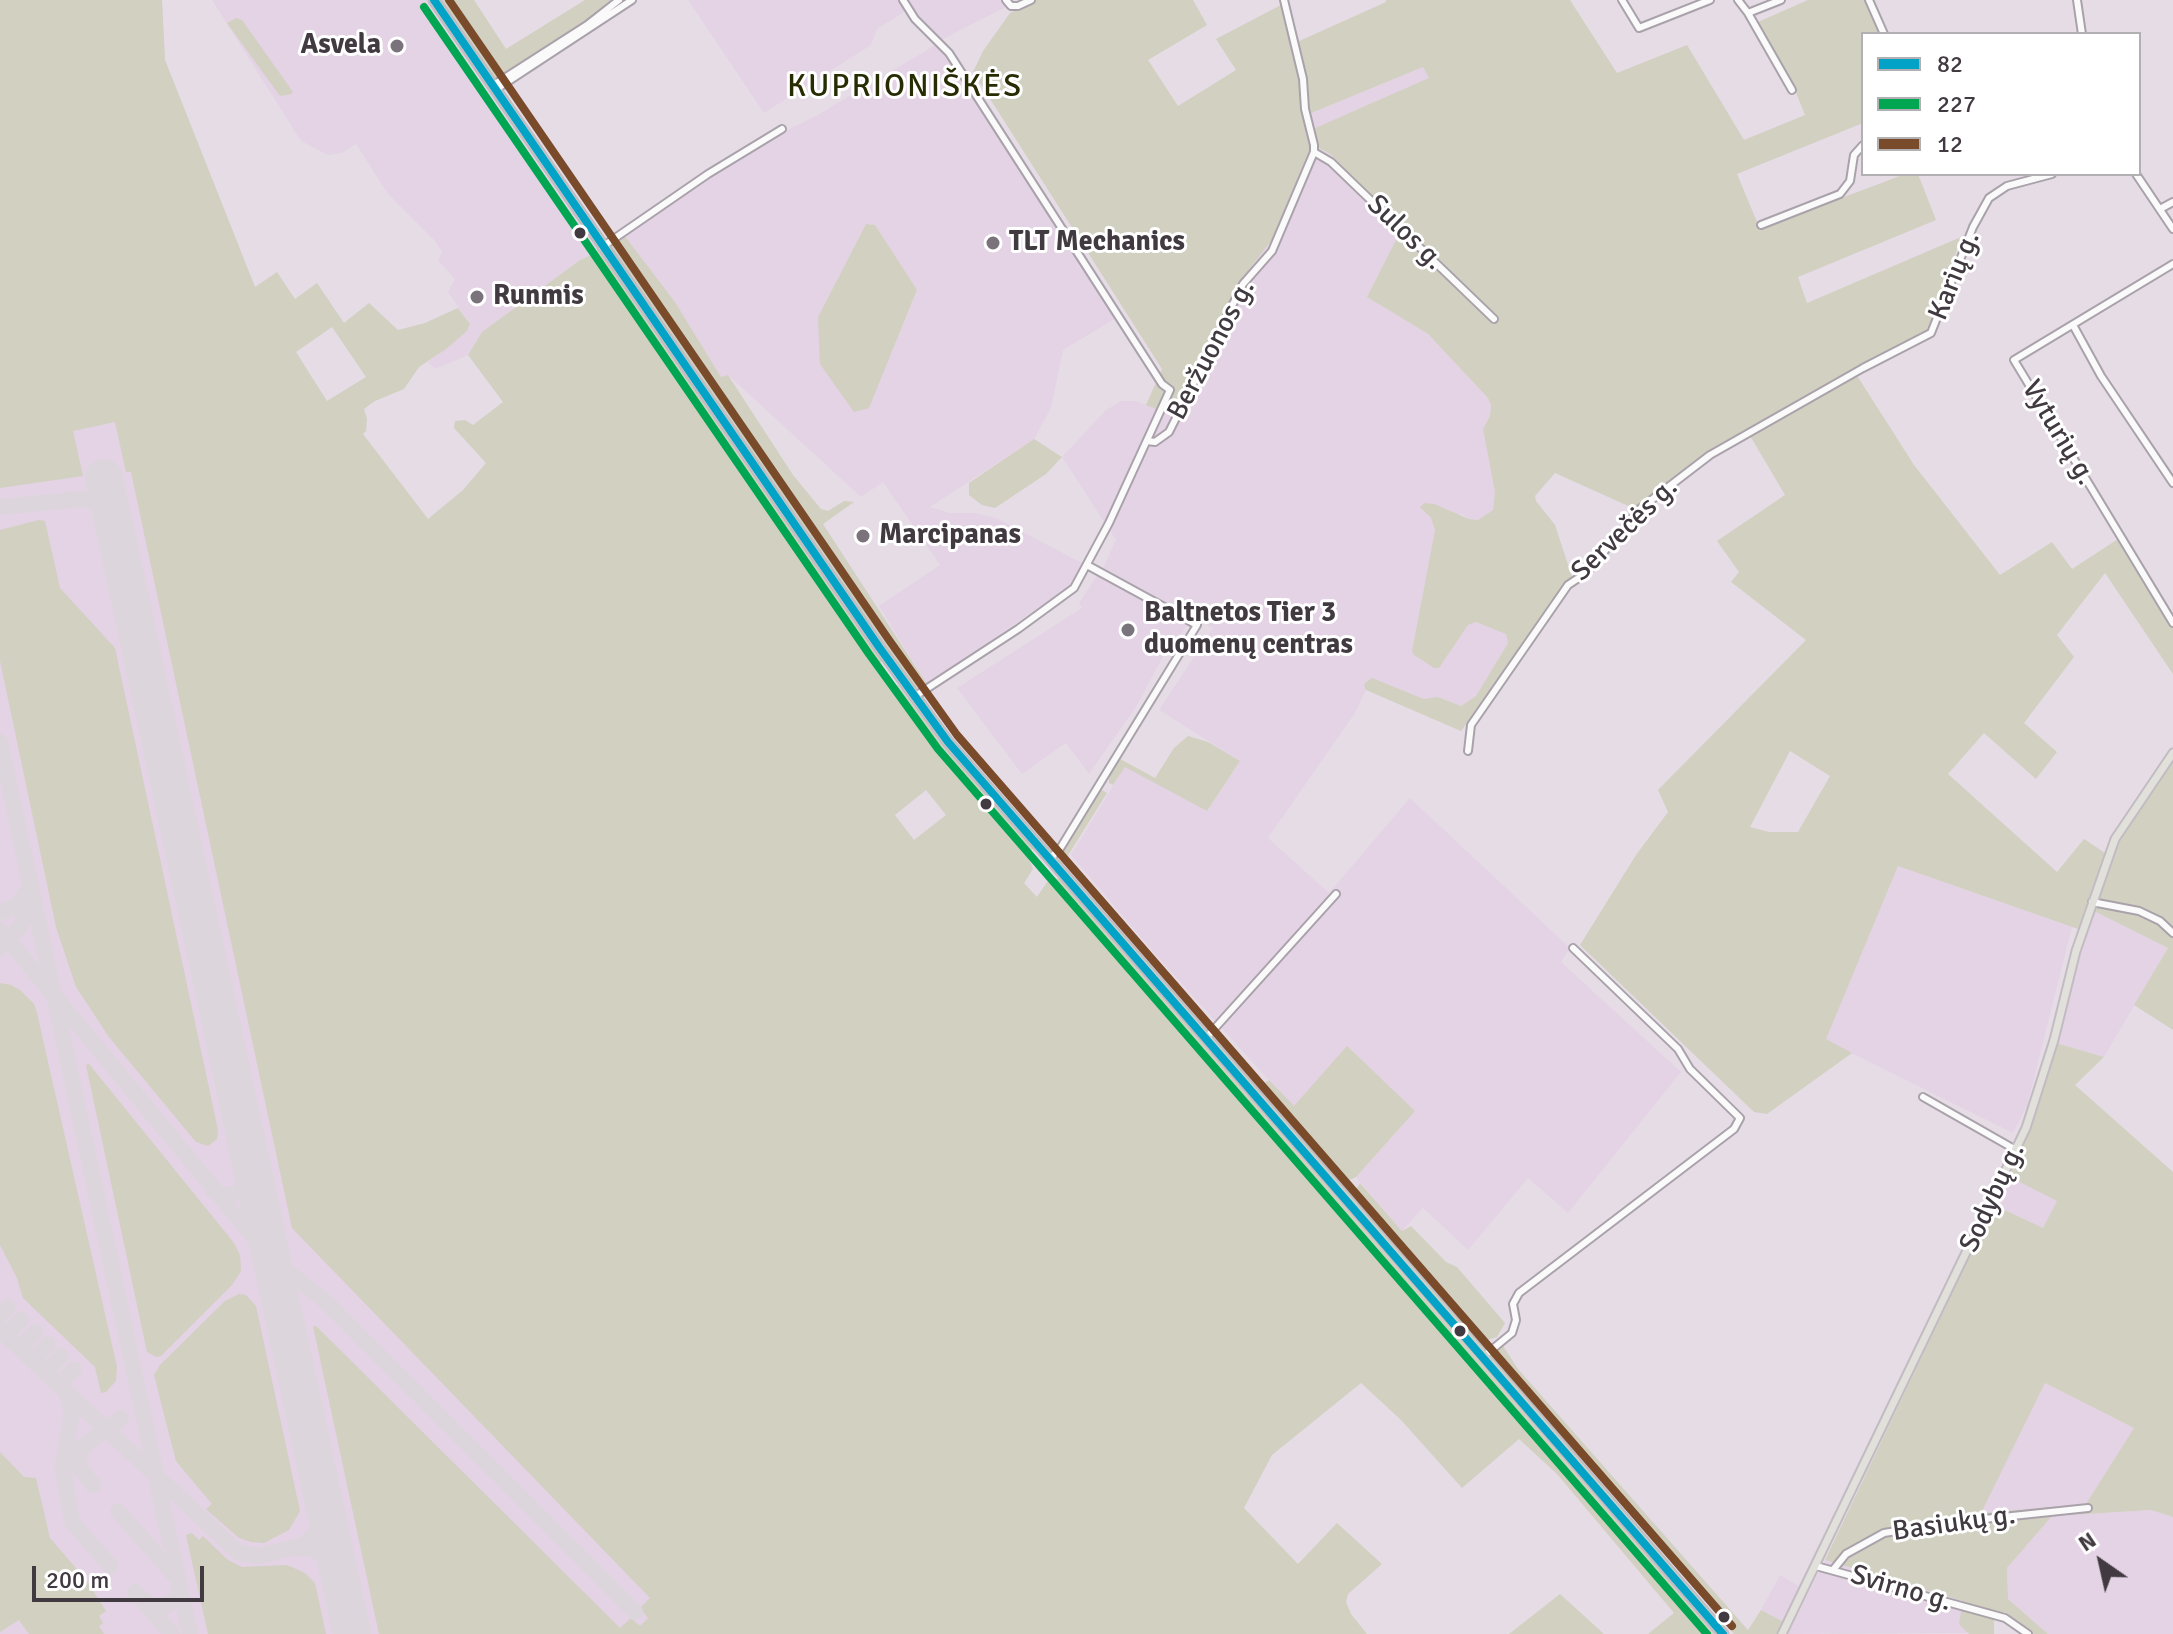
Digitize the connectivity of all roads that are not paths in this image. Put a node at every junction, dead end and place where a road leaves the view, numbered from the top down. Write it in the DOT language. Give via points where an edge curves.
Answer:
graph roads {
  1 [pos="434,0"];
  2 [pos="619,0"];
  3 [pos="632,0"];
  4 [pos="903,0"];
  5 [pos="1006,0"];
  6 [pos="1031,0"];
  7 [pos="1284,0"];
  8 [pos="1622,0"];
  9 [pos="1710,0"];
  10 [pos="1738,0"];
  11 [pos="1781,0"];
  12 [pos="1869,0"];
  13 [pos="2077,0"];
  14 [pos="1748,13"];
  15 [pos="1883,32"];
  16 [pos="2081,32"];
  17 [pos="494,88"];
  18 [pos="1792,90"];
  19 [pos="782,129"];
  20 [pos="1861,147"];
  21 [pos="1314,152"];
  22 [pos="2044,176"];
  23 [pos="2137,176"];
  24 [pos="2173,202"];
  25 [pos="2160,209"];
  26 [pos="1761,225"];
  27 [pos="2173,229"];
  28 [pos="602,247"];
  29 [pos="2173,264"];
  30 [pos="1494,319"];
  31 [pos="2073,325"];
  32 [pos="1851,376"];
  33 [pos="1147,441"];
  34 [pos="2173,483"];
  35 [pos="1087,565"];
  36 [pos="2173,623"];
  37 [pos="914,697"];
  38 [pos="1468,751"];
  39 [pos="2173,753"];
  40 [pos="1050,859"];
  41 [pos="1336,894"];
  42 [pos="2092,902"];
  43 [pos="2173,933"];
  44 [pos="1573,948"];
  45 [pos="1206,1038"];
  46 [pos="1923,1097"];
  47 [pos="2016,1150"];
  48 [pos="1484,1356"];
  49 [pos="2088,1508"];
  50 [pos="1816,1566"];
  51 [pos="1833,1570"];
  52 [pos="1723,1634"];
  53 [pos="1782,1634"];
  54 [pos="2028,1634"];
  1 -- 17 [label="highway" via="452,18"];
  2 -- 17 [label="street"];
  3 -- 17 [label="street"];
  4 -- 33 [label="street" via="949,53 1170,390"];
  5 -- 6 [label="street" via="1011,6"];
  7 -- 21 [label="street"];
  8 -- 9 [label="street" via="1639,28"];
  10 -- 14 [label="street"];
  11 -- 14 [label="street"];
  12 -- 15 [label="street"];
  13 -- 16 [label="street"];
  14 -- 18 [label="street"];
  17 -- 28 [label="highway"];
  19 -- 28 [label="street"];
  20 -- 26 [label="street" via="1840,194"];
  21 -- 30 [label="street, Sulos g." via="1331,162"];
  21 -- 33 [label="street, Beržuonos g." via="1272,251 1243,284 1169,432"];
  22 -- 32 [label="street, Karių g." via="2007,186 1989,198 1931,333"];
  23 -- 25 [label="street"];
  24 -- 25 [label="street"];
  25 -- 27 [label="street"];
  28 -- 37 [label="highway"];
  29 -- 31 [label="street, Vyturių g."];
  31 -- 34 [label="street"];
  31 -- 36 [label="street, Vyturių g." via="2014,360"];
  32 -- 38 [label="street, Servečės g." via="1710,455 1641,508 1586,573 1568,585 1471,725"];
  33 -- 35 [label="street, Beržuonos g."];
  35 -- 37 [label="street, Beržuonos g." via="1066,596"];
  35 -- 40 [label="street" via="1197,625"];
  37 -- 40 [label="highway"];
  39 -- 42 [label="main road, Sodybų g." via="2115,839"];
  40 -- 45 [label="highway"];
  41 -- 45 [label="street"];
  42 -- 43 [label="street" via="2139,911"];
  42 -- 47 [label="main road, Sodybų g." via="2037,1097"];
  44 -- 48 [label="street" via="1678,1049 1690,1069 1740,1118 1734,1129 1515,1297 1512,1333"];
  45 -- 48 [label="highway"];
  46 -- 47 [label="street"];
  47 -- 50 [label="main road, Sodybų g."];
  48 -- 52 [label="highway"];
  49 -- 51 [label="street, Basiukų g." via="1884,1533 1846,1554"];
  50 -- 51 [label="street, Svirno g."];
  50 -- 53 [label="main road, Sodybų g."];
  51 -- 54 [label="street, Svirno g." via="2005,1618"];
}
